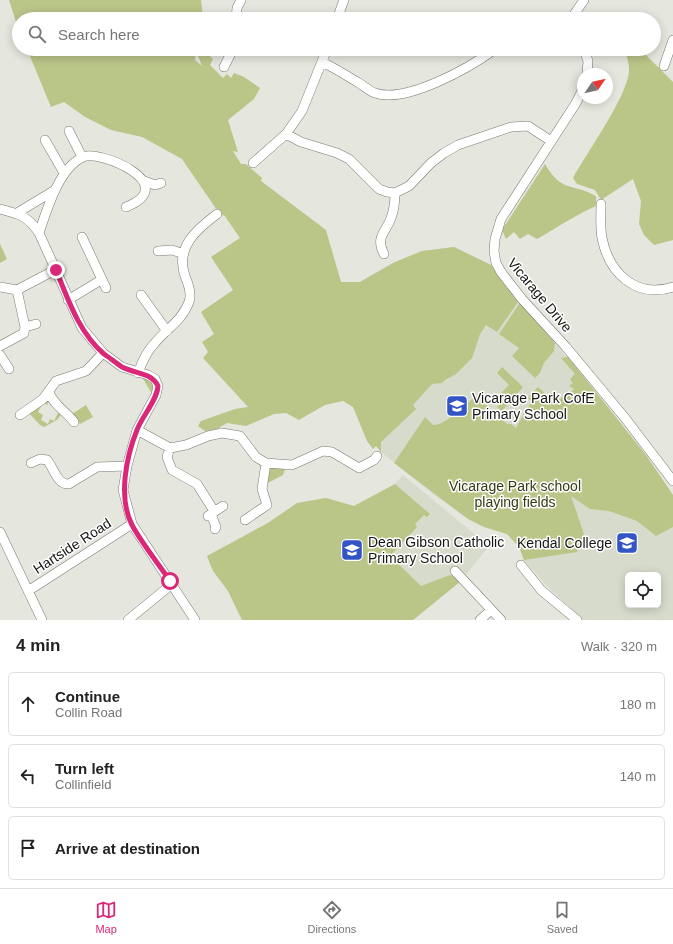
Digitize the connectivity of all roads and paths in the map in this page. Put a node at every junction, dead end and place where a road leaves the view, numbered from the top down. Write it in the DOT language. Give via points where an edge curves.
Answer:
graph roads {
  1 [pos="242,0"];
  2 [pos="344,0"];
  3 [pos="584,0"];
  4 [pos="237,12"];
  5 [pos="340,12"];
  6 [pos="576,12"];
  7 [pos="673,40"];
  8 [pos="230,56"];
  9 [pos="324,56"];
  10 [pos="484,56"];
  11 [pos="586,56"];
  12 [pos="322,62"];
  13 [pos="664,66"];
  14 [pos="224,67"];
  15 [pos="587,68"];
  16 [pos="577,99"];
  17 [pos="69,131"];
  18 [pos="286,134"];
  19 [pos="45,140"];
  20 [pos="551,141"];
  21 [pos="82,157"];
  22 [pos="253,163"];
  23 [pos="64,173"];
  24 [pos="144,180"];
  25 [pos="162,183"];
  26 [pos="55,190"];
  27 [pos="395,192"];
  28 [pos="601,204"];
  29 [pos="126,207"];
  30 [pos="0,209"];
  31 [pos="17,213"];
  32 [pos="217,214"];
  33 [pos="39,233"];
  34 [pos="82,237"];
  35 [pos="158,251"];
  36 [pos="184,254"];
  37 [pos="384,254"];
  38 [pos="56,270"];
  39 [pos="0,287"];
  40 [pos="673,287"];
  41 [pos="17,290"];
  42 [pos="141,295"];
  43 [pos="68,300"];
  44 [pos="36,324"];
  45 [pos="25,327"];
  46 [pos="167,331"];
  47 [pos="0,346"];
  48 [pos="103,353"];
  49 [pos="0,355"];
  50 [pos="9,368"];
  51 [pos="138,373"];
  52 [pos="49,392"];
  53 [pos="20,415"];
  54 [pos="74,422"];
  55 [pos="137,430"];
  56 [pos="170,448"];
  57 [pos="377,456"];
  58 [pos="31,463"];
  59 [pos="266,463"];
  60 [pos="127,466"];
  61 [pos="673,481"];
  62 [pos="224,506"];
  63 [pos="211,514"];
  64 [pos="245,520"];
  65 [pos="132,524"];
  66 [pos="215,529"];
  67 [pos="0,532"];
  68 [pos="522,565"];
  69 [pos="455,571"];
  70 [pos="172,584"];
  71 [pos="28,591"];
  72 [pos="491,610"];
  73 [pos="42,620"];
  74 [pos="128,620"];
  75 [pos="195,620"];
  76 [pos="480,620"];
  77 [pos="501,620"];
  78 [pos="577,620"];
  1 -- 4 [label="street"];
  2 -- 5 [label="street"];
  3 -- 6 [label="street"];
  7 -- 13 [label="street"];
  8 -- 14 [label="street"];
  9 -- 12 [label="street"];
  10 -- 12 [label="street" via="463,70 424,87 387,95 374,93 338,69"];
  11 -- 15 [label="street"];
  12 -- 18 [label="street" via="302,111"];
  16 -- 20 [label="street, Vicarage Drive"];
  17 -- 21 [label="street"];
  18 -- 22 [label="street"];
  18 -- 27 [label="street" via="337,153 348,159 380,189"];
  19 -- 23 [label="street"];
  20 -- 27 [label="street" via="528,126 511,127 444,152 409,186"];
  20 -- 61 [label="street, Vicarage Drive" via="501,219 495,239 496,263 522,299 627,420"];
  21 -- 23 [label="street"];
  21 -- 24 [label="street" via="92,154 106,159 140,175"];
  23 -- 26 [label="street"];
  24 -- 25 [label="street" via="155,185"];
  24 -- 29 [label="street" via="145,192 139,202"];
  26 -- 31 [label="street"];
  26 -- 33 [label="street"];
  27 -- 37 [label="street" via="391,220 380,239"];
  28 -- 40 [label="street" via="602,237 607,255 617,271 627,281 648,291"];
  30 -- 31 [label="street"];
  31 -- 33 [label="street" via="31,220"];
  32 -- 36 [label="street" via="188,240"];
  33 -- 38 [label="street"];
  34 -- 43 [label="street" via="104,284"];
  35 -- 36 [label="street" via="172,250"];
  36 -- 46 [label="street" via="182,268 190,300 183,315"];
  38 -- 41 [label="street"];
  38 -- 43 [label="street"];
  39 -- 41 [label="street"];
  41 -- 45 [label="street"];
  42 -- 46 [label="street"];
  43 -- 48 [label="street" via="82,328"];
  44 -- 45 [label="street"];
  45 -- 47 [label="street" via="24,333"];
  46 -- 51 [label="street" via="144,357"];
  48 -- 51 [label="street" via="122,367"];
  48 -- 52 [label="street" via="86,371 56,381"];
  49 -- 50 [label="street"];
  51 -- 55 [label="street" via="155,380 158,386 156,395"];
  52 -- 53 [label="street"];
  52 -- 54 [label="street" via="56,404 68,413"];
  55 -- 56 [label="street"];
  55 -- 60 [label="street"];
  56 -- 59 [label="street" via="222,433 240,436 256,457"];
  56 -- 63 [label="street" via="167,457 172,470 197,484"];
  57 -- 59 [label="street" via="359,468 332,452 323,451 292,465"];
  58 -- 60 [label="street" via="40,459 47,460 60,482 64,484 69,484 97,467"];
  59 -- 64 [label="street" via="262,489 267,505"];
  60 -- 65 [label="street" via="123,490"];
  62 -- 63 [label="street"];
  63 -- 66 [label="street"];
  65 -- 70 [label="street"];
  65 -- 71 [label="street, Hartside Road"];
  67 -- 71 [label="street"];
  68 -- 78 [label="street" via="541,590"];
  69 -- 72 [label="street"];
  70 -- 74 [label="street"];
  70 -- 75 [label="street"];
  71 -- 73 [label="street"];
  72 -- 76 [label="street"];
  72 -- 77 [label="street"];
}
